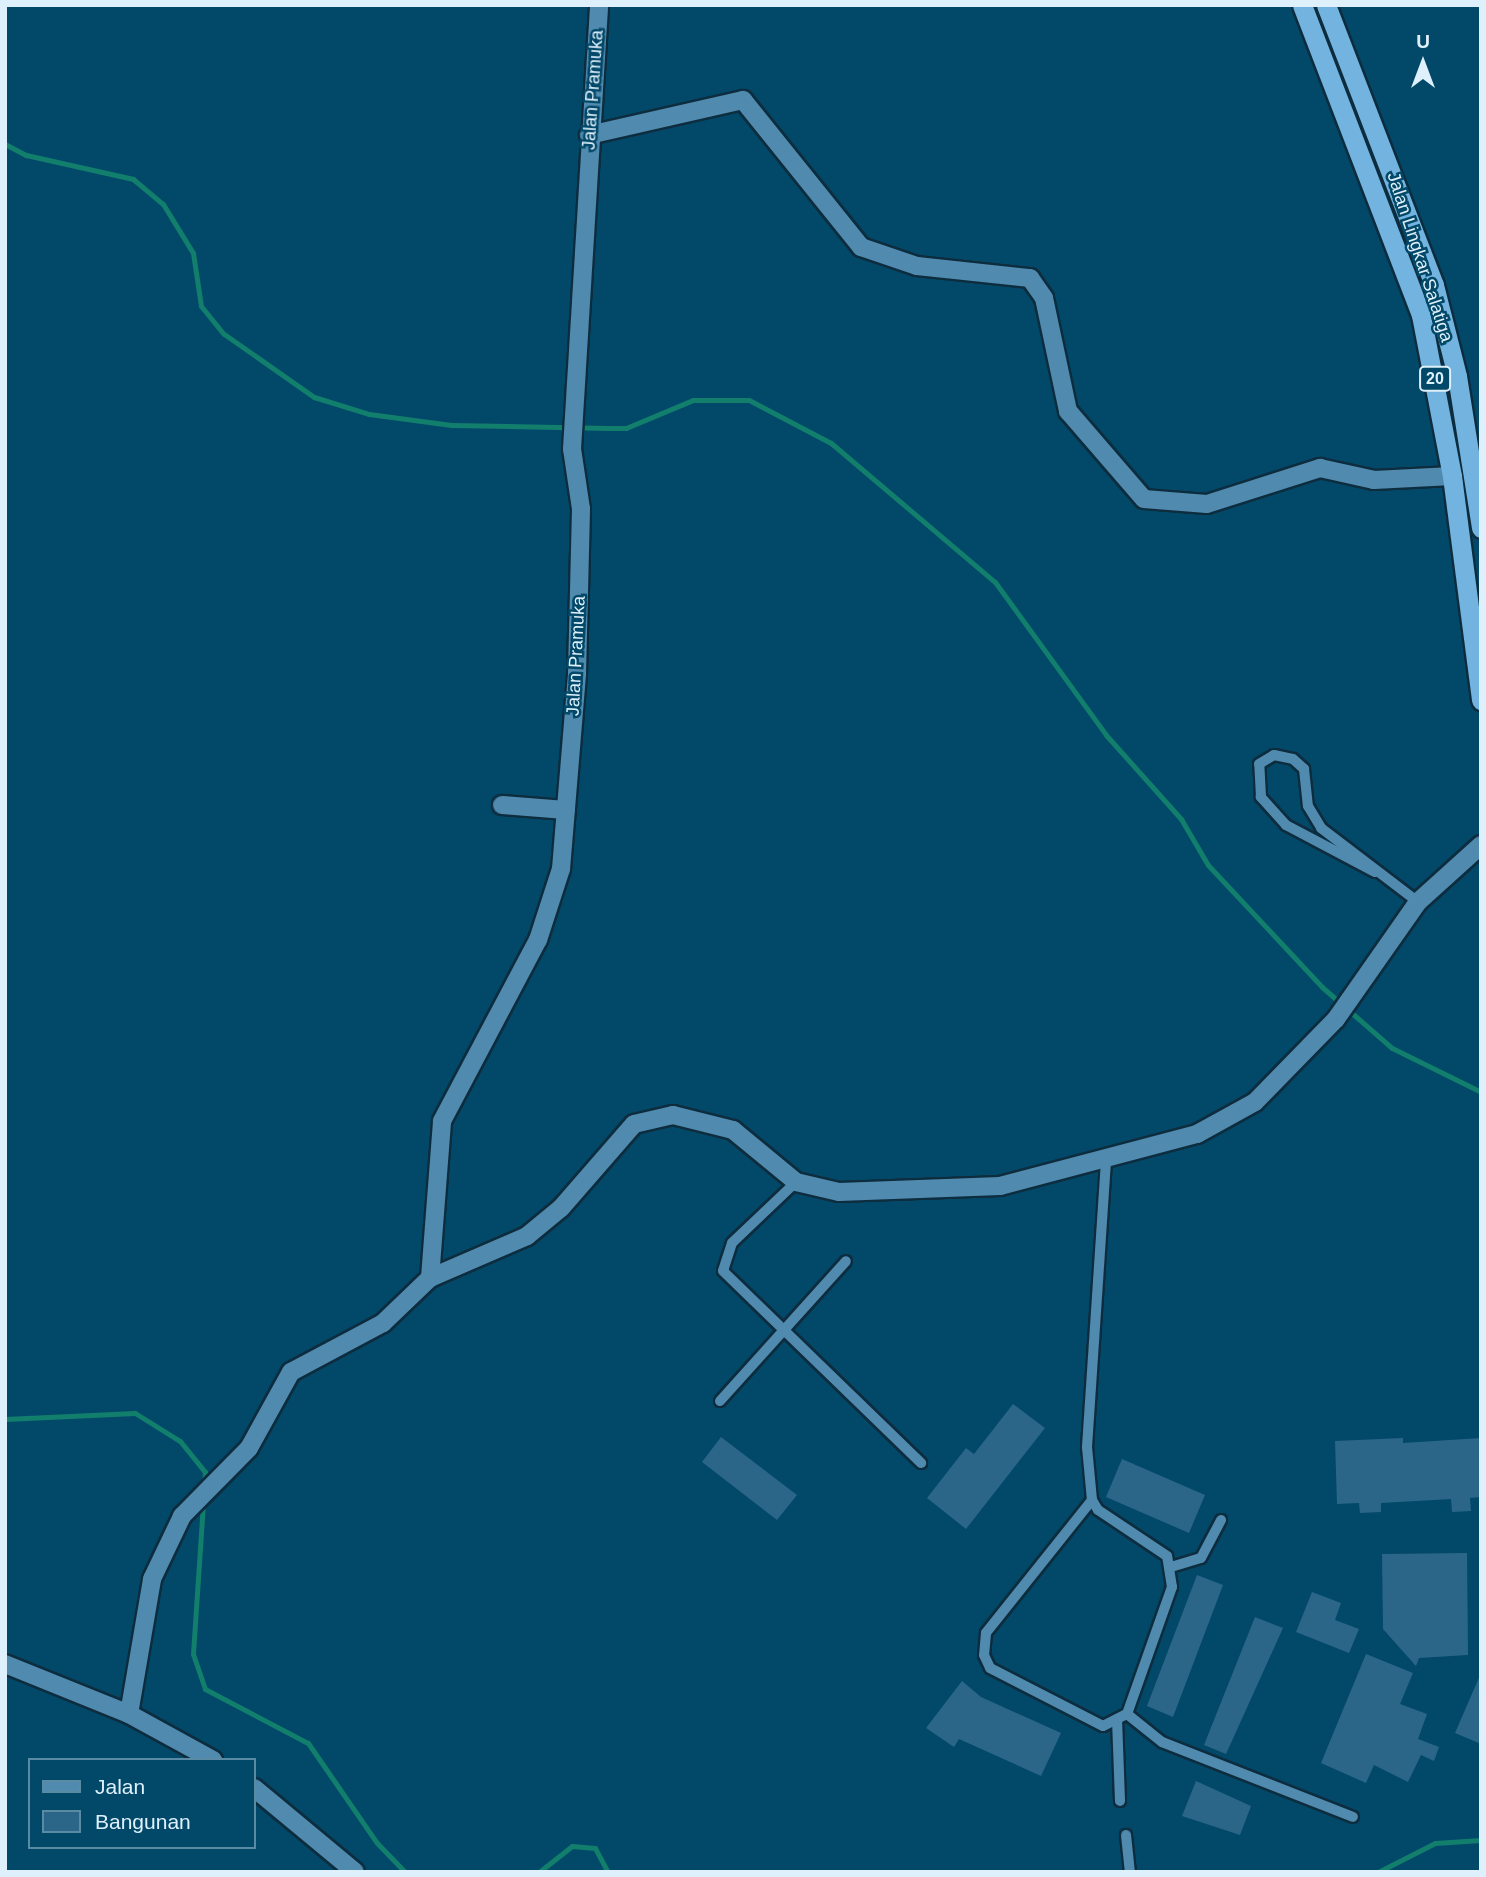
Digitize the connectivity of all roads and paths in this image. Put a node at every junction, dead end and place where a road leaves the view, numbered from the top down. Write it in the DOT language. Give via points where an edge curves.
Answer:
graph roads {
  1 [pos="599,5"];
  2 [pos="1303,5"];
  3 [pos="1326,5"];
  4 [pos="589,135"];
  5 [pos="1452,476"];
  6 [pos="1478,487"];
  7 [pos="1481,527"];
  8 [pos="1481,700"];
  9 [pos="502,804"];
  10 [pos="566,810"];
  11 [pos="1481,845"];
  12 [pos="1375,872"];
  13 [pos="1418,902"];
  14 [pos="1106,1162"];
  15 [pos="796,1182"];
  16 [pos="846,1261"];
  17 [pos="430,1278"];
  18 [pos="782,1330"];
  19 [pos="720,1401"];
  20 [pos="921,1463"];
  21 [pos="1092,1500"];
  22 [pos="1221,1520"];
  23 [pos="1171,1567"];
  24 [pos="5,1664"];
  25 [pos="130,1714"];
  26 [pos="1127,1714"];
  27 [pos="1116,1719"];
  28 [pos="209,1758"];
  29 [pos="256,1790"];
  30 [pos="1120,1801"];
  31 [pos="1353,1817"];
  32 [pos="1126,1835"];
  33 [pos="355,1872"];
  34 [pos="1130,1872"];
  1 -- 4 [label="street, Jalan Pramuka"];
  2 -- 5 [label="highway, Jalan Lingkar Salatiga / 20" via="1421,315"];
  3 -- 6 [label="highway, Jalan Lingkar Salatiga / 20" via="1434,285"];
  4 -- 5 [label="street" via="743,100 793,171 861,247 917,266 1030,278 1044,298 1068,411 1144,499 1207,504 1320,468 1374,480"];
  4 -- 10 [label="street, Jalan Pramuka" via="572,449 581,509"];
  5 -- 8 [label="highway, Jalan Lingkar Salatiga / 20"];
  6 -- 7 [label="highway, Jalan Lingkar Salatiga / 20"];
  9 -- 10 [label="street"];
  10 -- 17 [label="street, Jalan Pramuka" via="561,869 538,940 442,1121"];
  11 -- 13 [label="street"];
  12 -- 12 [label="lane" via="1286,825 1261,797 1259,764 1274,755 1293,758 1304,769 1311,816"];
  12 -- 13 [label="lane"];
  13 -- 14 [label="street" via="1336,1019 1236,1116"];
  14 -- 15 [label="street" via="987,1186 839,1192"];
  14 -- 21 [label="lane" via="1087,1447"];
  15 -- 17 [label="street" via="733,1130 673,1115 651,1117 607,1149 561,1208 527,1236"];
  15 -- 18 [label="lane" via="732,1243 723,1261 728,1282"];
  16 -- 18 [label="lane"];
  17 -- 25 [label="street" via="383,1323 291,1372 249,1448 182,1516 152,1579"];
  18 -- 19 [label="lane"];
  18 -- 20 [label="lane"];
  21 -- 23 [label="lane" via="1098,1510 1167,1556"];
  21 -- 27 [label="lane" via="986,1633 984,1655 990,1668 1059,1708 1102,1726"];
  22 -- 23 [label="lane" via="1201,1558"];
  23 -- 26 [label="lane" via="1172,1587"];
  24 -- 25 [label="street"];
  25 -- 28 [label="street"];
  26 -- 27 [label="lane"];
  26 -- 31 [label="lane" via="1162,1742"];
  27 -- 30 [label="lane"];
  29 -- 33 [label="street"];
  32 -- 34 [label="lane"];
}
